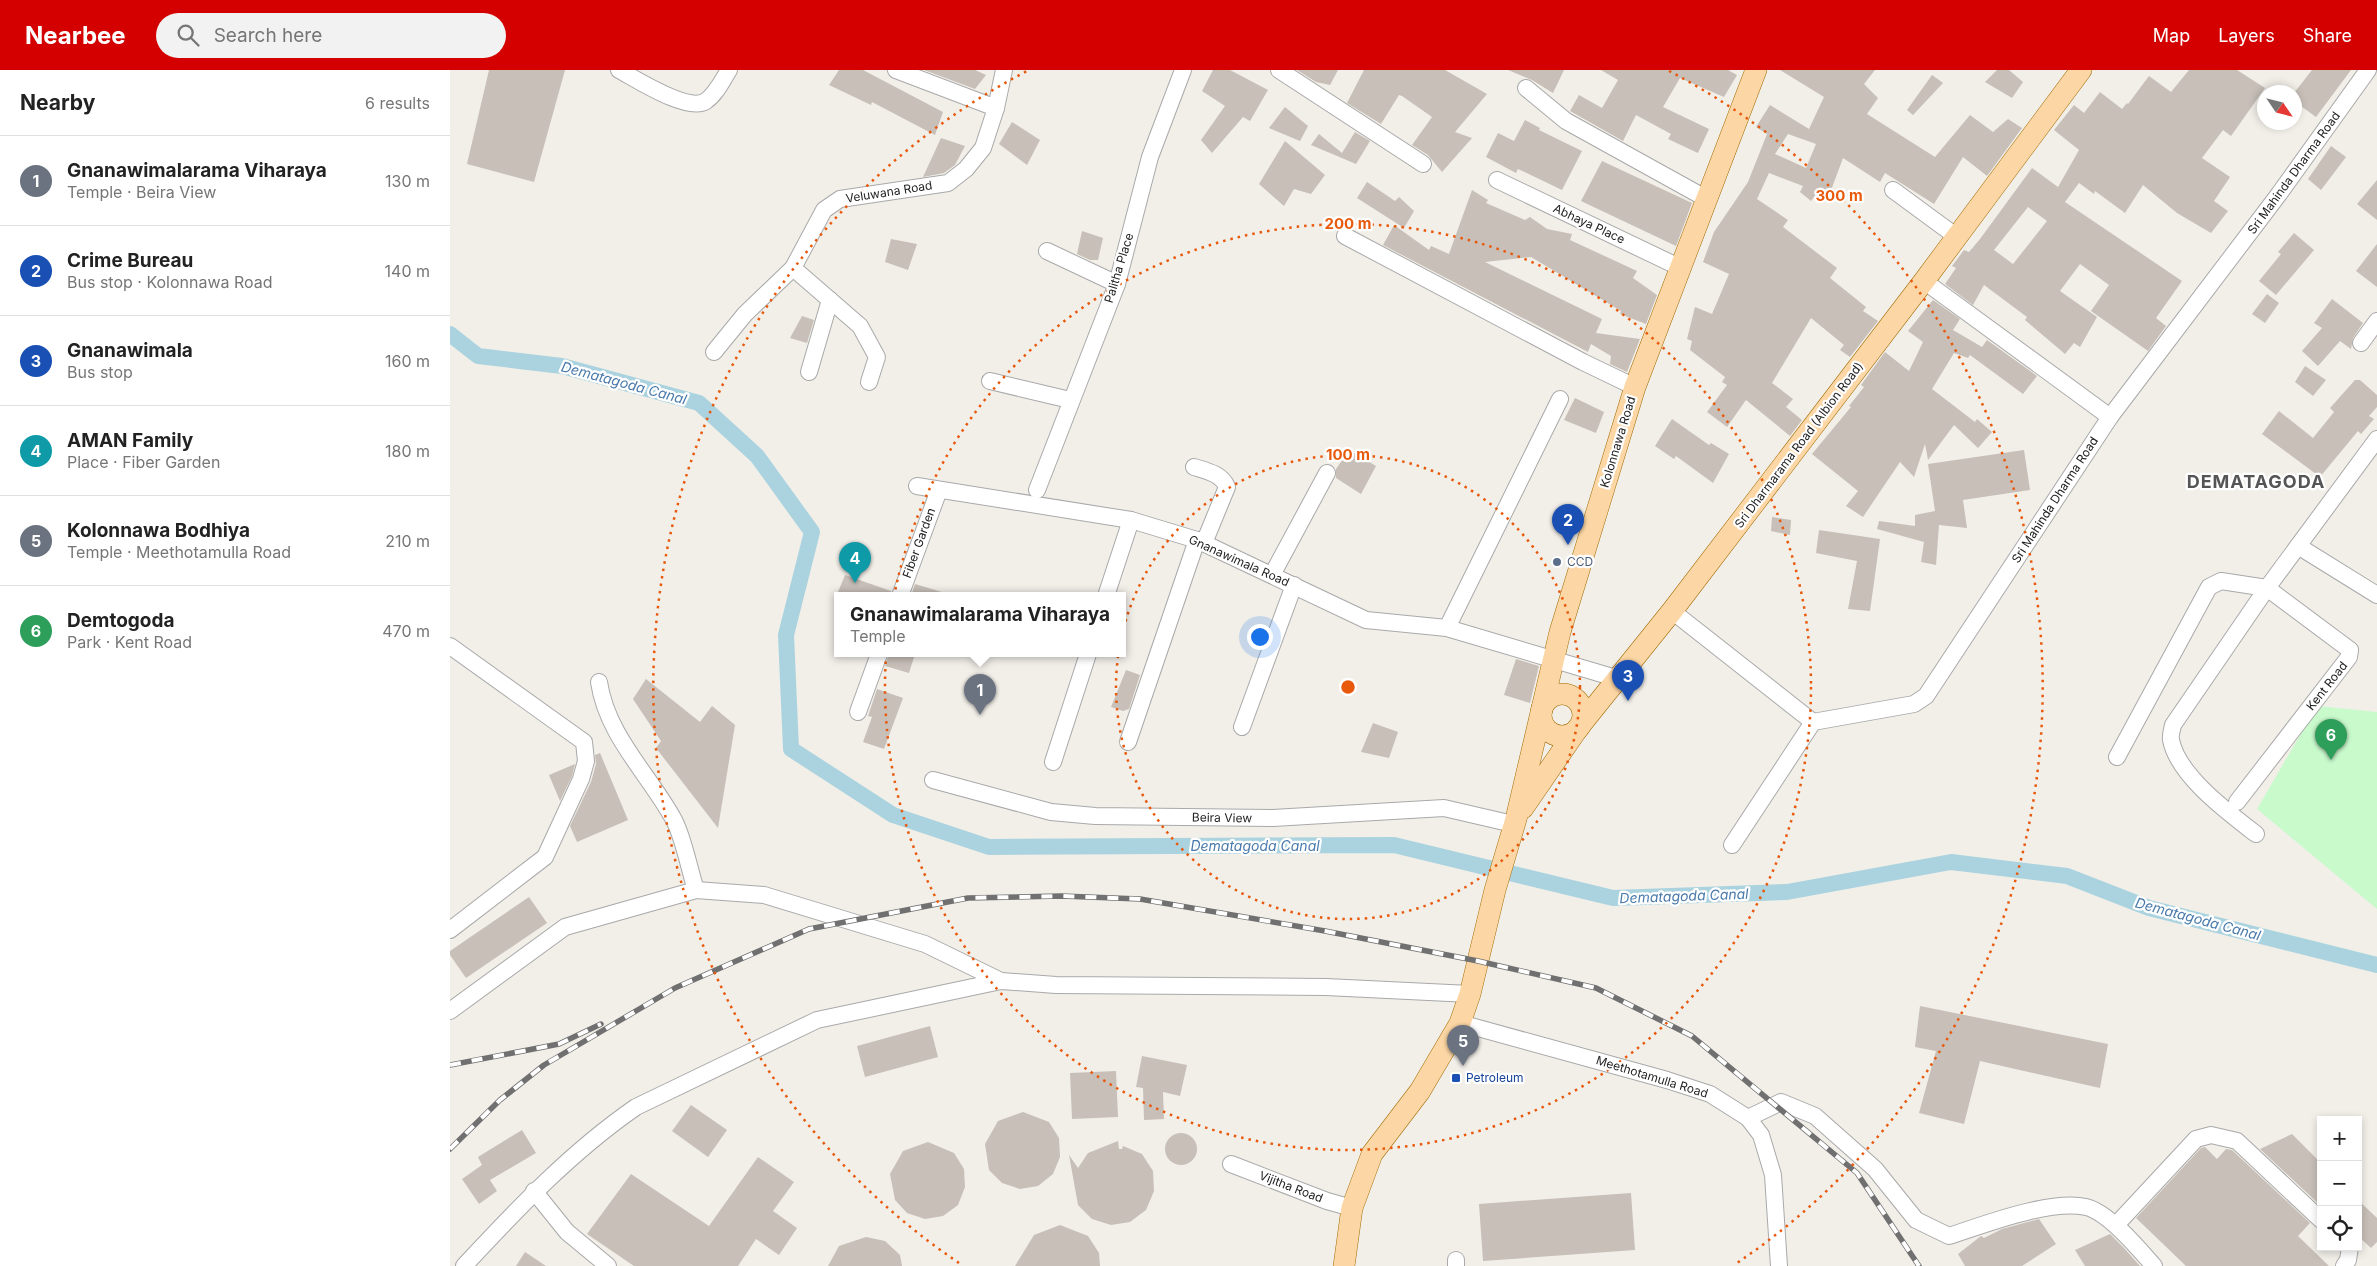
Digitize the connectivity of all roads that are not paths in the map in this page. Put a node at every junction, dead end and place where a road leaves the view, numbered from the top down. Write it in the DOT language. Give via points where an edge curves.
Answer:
graph roads {
  1 [pos="619,70"];
  2 [pos="729,70"];
  3 [pos="896,70"];
  4 [pos="1004,70"];
  5 [pos="1183,70"];
  6 [pos="1279,70"];
  7 [pos="1756,70"];
  8 [pos="2080,70"];
  9 [pos="2368,70"];
  10 [pos="1526,88"];
  11 [pos="996,108"];
  12 [pos="1423,164"];
  13 [pos="1497,180"];
  14 [pos="1893,190"];
  15 [pos="1707,199"];
  16 [pos="1345,236"];
  17 [pos="1957,237"];
  18 [pos="1047,251"];
  19 [pos="793,268"];
  20 [pos="1681,268"];
  21 [pos="1924,281"];
  22 [pos="1117,284"];
  23 [pos="830,300"];
  24 [pos="2377,321"];
  25 [pos="2360,343"];
  26 [pos="714,352"];
  27 [pos="809,372"];
  28 [pos="990,381"];
  29 [pos="869,382"];
  30 [pos="1635,387"];
  31 [pos="1560,399"];
  32 [pos="1070,400"];
  33 [pos="2110,417"];
  34 [pos="2377,439"];
  35 [pos="1194,467"];
  36 [pos="1327,473"];
  37 [pos="917,486"];
  38 [pos="938,490"];
  39 [pos="1037,490"];
  40 [pos="1131,520"];
  41 [pos="1201,541"];
  42 [pos="2298,546"];
  43 [pos="1272,575"];
  44 [pos="1294,585"];
  45 [pos="2267,588"];
  46 [pos="901,592"];
  47 [pos="1107,592"];
  48 [pos="2377,596"];
  49 [pos="1672,611"];
  50 [pos="1447,628"];
  51 [pos="450,646"];
  52 [pos="878,657"];
  53 [pos="1087,657"];
  54 [pos="1553,661"];
  55 [pos="1619,679"];
  56 [pos="599,682"];
  57 [pos="1541,711"];
  58 [pos="858,712"];
  59 [pos="1813,722"];
  60 [pos="1242,727"];
  61 [pos="1578,728"];
  62 [pos="1128,742"];
  63 [pos="2116,757"];
  64 [pos="1053,762"];
  65 [pos="933,780"];
  66 [pos="2237,802"];
  67 [pos="1515,822"];
  68 [pos="2256,834"];
  69 [pos="1732,845"];
  70 [pos="696,890"];
  71 [pos="450,930"];
  72 [pos="1001,981"];
  73 [pos="1470,994"];
  74 [pos="450,1011"];
  75 [pos="1460,1023"];
  76 [pos="1748,1118"];
  77 [pos="1232,1164"];
  78 [pos="534,1191"];
  79 [pos="1352,1208"];
  80 [pos="2317,1216"];
  81 [pos="2116,1225"];
  82 [pos="2349,1251"];
  83 [pos="464,1266"];
  84 [pos="608,1266"];
  85 [pos="1344,1266"];
  86 [pos="1779,1266"];
  87 [pos="2154,1266"];
  88 [pos="2344,1266"];
  1 -- 2 [label="street" via="689,104 704,103"];
  3 -- 11 [label="street"];
  4 -- 11 [label="street, Veluwana Road"];
  5 -- 22 [label="street, Palitha Place" via="1150,157"];
  6 -- 12 [label="street"];
  7 -- 15 [label="main road, Kolonnawa Road"];
  8 -- 17 [label="main road, Sri Dharmarama Road (Albion Road)"];
  9 -- 33 [label="street, Sri Mahinda Dharma Road" via="2274,202"];
  10 -- 15 [label="street" via="1566,121"];
  11 -- 19 [label="street, Veluwana Road" via="983,148 948,183 840,199 824,210"];
  13 -- 20 [label="street, Abhaya Place"];
  14 -- 17 [label="street"];
  15 -- 20 [label="main road, Kolonnawa Road"];
  16 -- 30 [label="street"];
  17 -- 21 [label="main road, Sri Dharmarama Road (Albion Road)"];
  18 -- 22 [label="street"];
  19 -- 23 [label="street"];
  19 -- 26 [label="street, Veluwana Road" via="745,314"];
  20 -- 30 [label="main road, Kolonnawa Road"];
  21 -- 33 [label="street"];
  21 -- 49 [label="main road, Sri Dharmarama Road (Albion Road)"];
  22 -- 32 [label="street, Palitha Place"];
  23 -- 27 [label="street"];
  23 -- 29 [label="street" via="860,326 870,341 877,357"];
  24 -- 25 [label="street"];
  28 -- 32 [label="street"];
  30 -- 54 [label="main road, Kolonnawa Road"];
  31 -- 50 [label="street"];
  32 -- 39 [label="street, Palitha Place"];
  33 -- 59 [label="street, Sri Mahinda Dharma Road" via="1926,696 1914,704"];
  34 -- 42 [label="street"];
  35 -- 41 [label="street" via="1225,480 1227,488"];
  36 -- 43 [label="street"];
  37 -- 38 [label="street, Gnanawimala Road"];
  38 -- 40 [label="street, Gnanawimala Road"];
  38 -- 46 [label="street, Fiber Garden"];
  40 -- 41 [label="street, Gnanawimala Road"];
  40 -- 47 [label="street"];
  41 -- 43 [label="street, Gnanawimala Road"];
  41 -- 62 [label="street"];
  42 -- 45 [label="street"];
  42 -- 48 [label="street"];
  43 -- 44 [label="street, Gnanawimala Road"];
  44 -- 50 [label="street, Gnanawimala Road" via="1366,620"];
  44 -- 60 [label="street"];
  45 -- 63 [label="street, Kent Road" via="2220,581 2209,587"];
  45 -- 66 [label="street, Kent Road" via="2350,650 2349,657"];
  45 -- 68 [label="street" via="2173,725 2170,739 2184,766 2212,800"];
  49 -- 55 [label="main road, Sri Dharmarama Road (Albion Road)"];
  49 -- 59 [label="street"];
  50 -- 54 [label="street, Gnanawimala Road"];
  51 -- 71 [label="street" via="584,742 586,762 545,857"];
  52 -- 58 [label="street"];
  53 -- 64 [label="street"];
  54 -- 55 [label="street, Gnanawimala Road"];
  54 -- 57 [label="main road, Kolonnawa Road"];
  55 -- 61 [label="main road, Sri Dharmarama Road (Albion Road)"];
  56 -- 70 [label="street" via="602,701 619,737 674,821"];
  57 -- 61 [label="main road" via="1543,725 1553,734 1566,735"];
  57 -- 61 [label="main road" via="1553,696 1567,694 1582,708"];
  57 -- 67 [label="main road, Kolonnawa Road"];
  59 -- 69 [label="street"];
  61 -- 67 [label="main road, Sri Dharmarama Road (Albion Road)"];
  65 -- 67 [label="street, Beira View" via="1051,812 1095,816 1273,818 1444,808"];
  67 -- 73 [label="main road, Kolonnawa Road"];
  70 -- 72 [label="street" via="764,895 925,944"];
  70 -- 74 [label="street" via="565,927"];
  72 -- 73 [label="street" via="1056,986 1326,987"];
  72 -- 78 [label="street" via="817,1020 636,1107 610,1125"];
  73 -- 75 [label="main road, Kolonnawa Road"];
  75 -- 76 [label="street, Meethotamulla Road" via="1710,1094"];
  75 -- 79 [label="main road, Kolonnawa Road" via="1420,1091 1372,1154"];
  76 -- 81 [label="street" via="1781,1102 1815,1116 1875,1169 1916,1220 1948,1236 2009,1216 2060,1206 2086,1207"];
  76 -- 86 [label="street, Meethotamulla Road" via="1761,1135 1773,1175"];
  77 -- 79 [label="street, Vijitha Road"];
  78 -- 83 [label="street"];
  78 -- 84 [label="street" via="567,1232"];
  79 -- 85 [label="main road, Kolonnawa Road"];
  80 -- 81 [label="street" via="2237,1141 2211,1135 2196,1139"];
  81 -- 87 [label="street"];
  82 -- 88 [label="street"];
}
